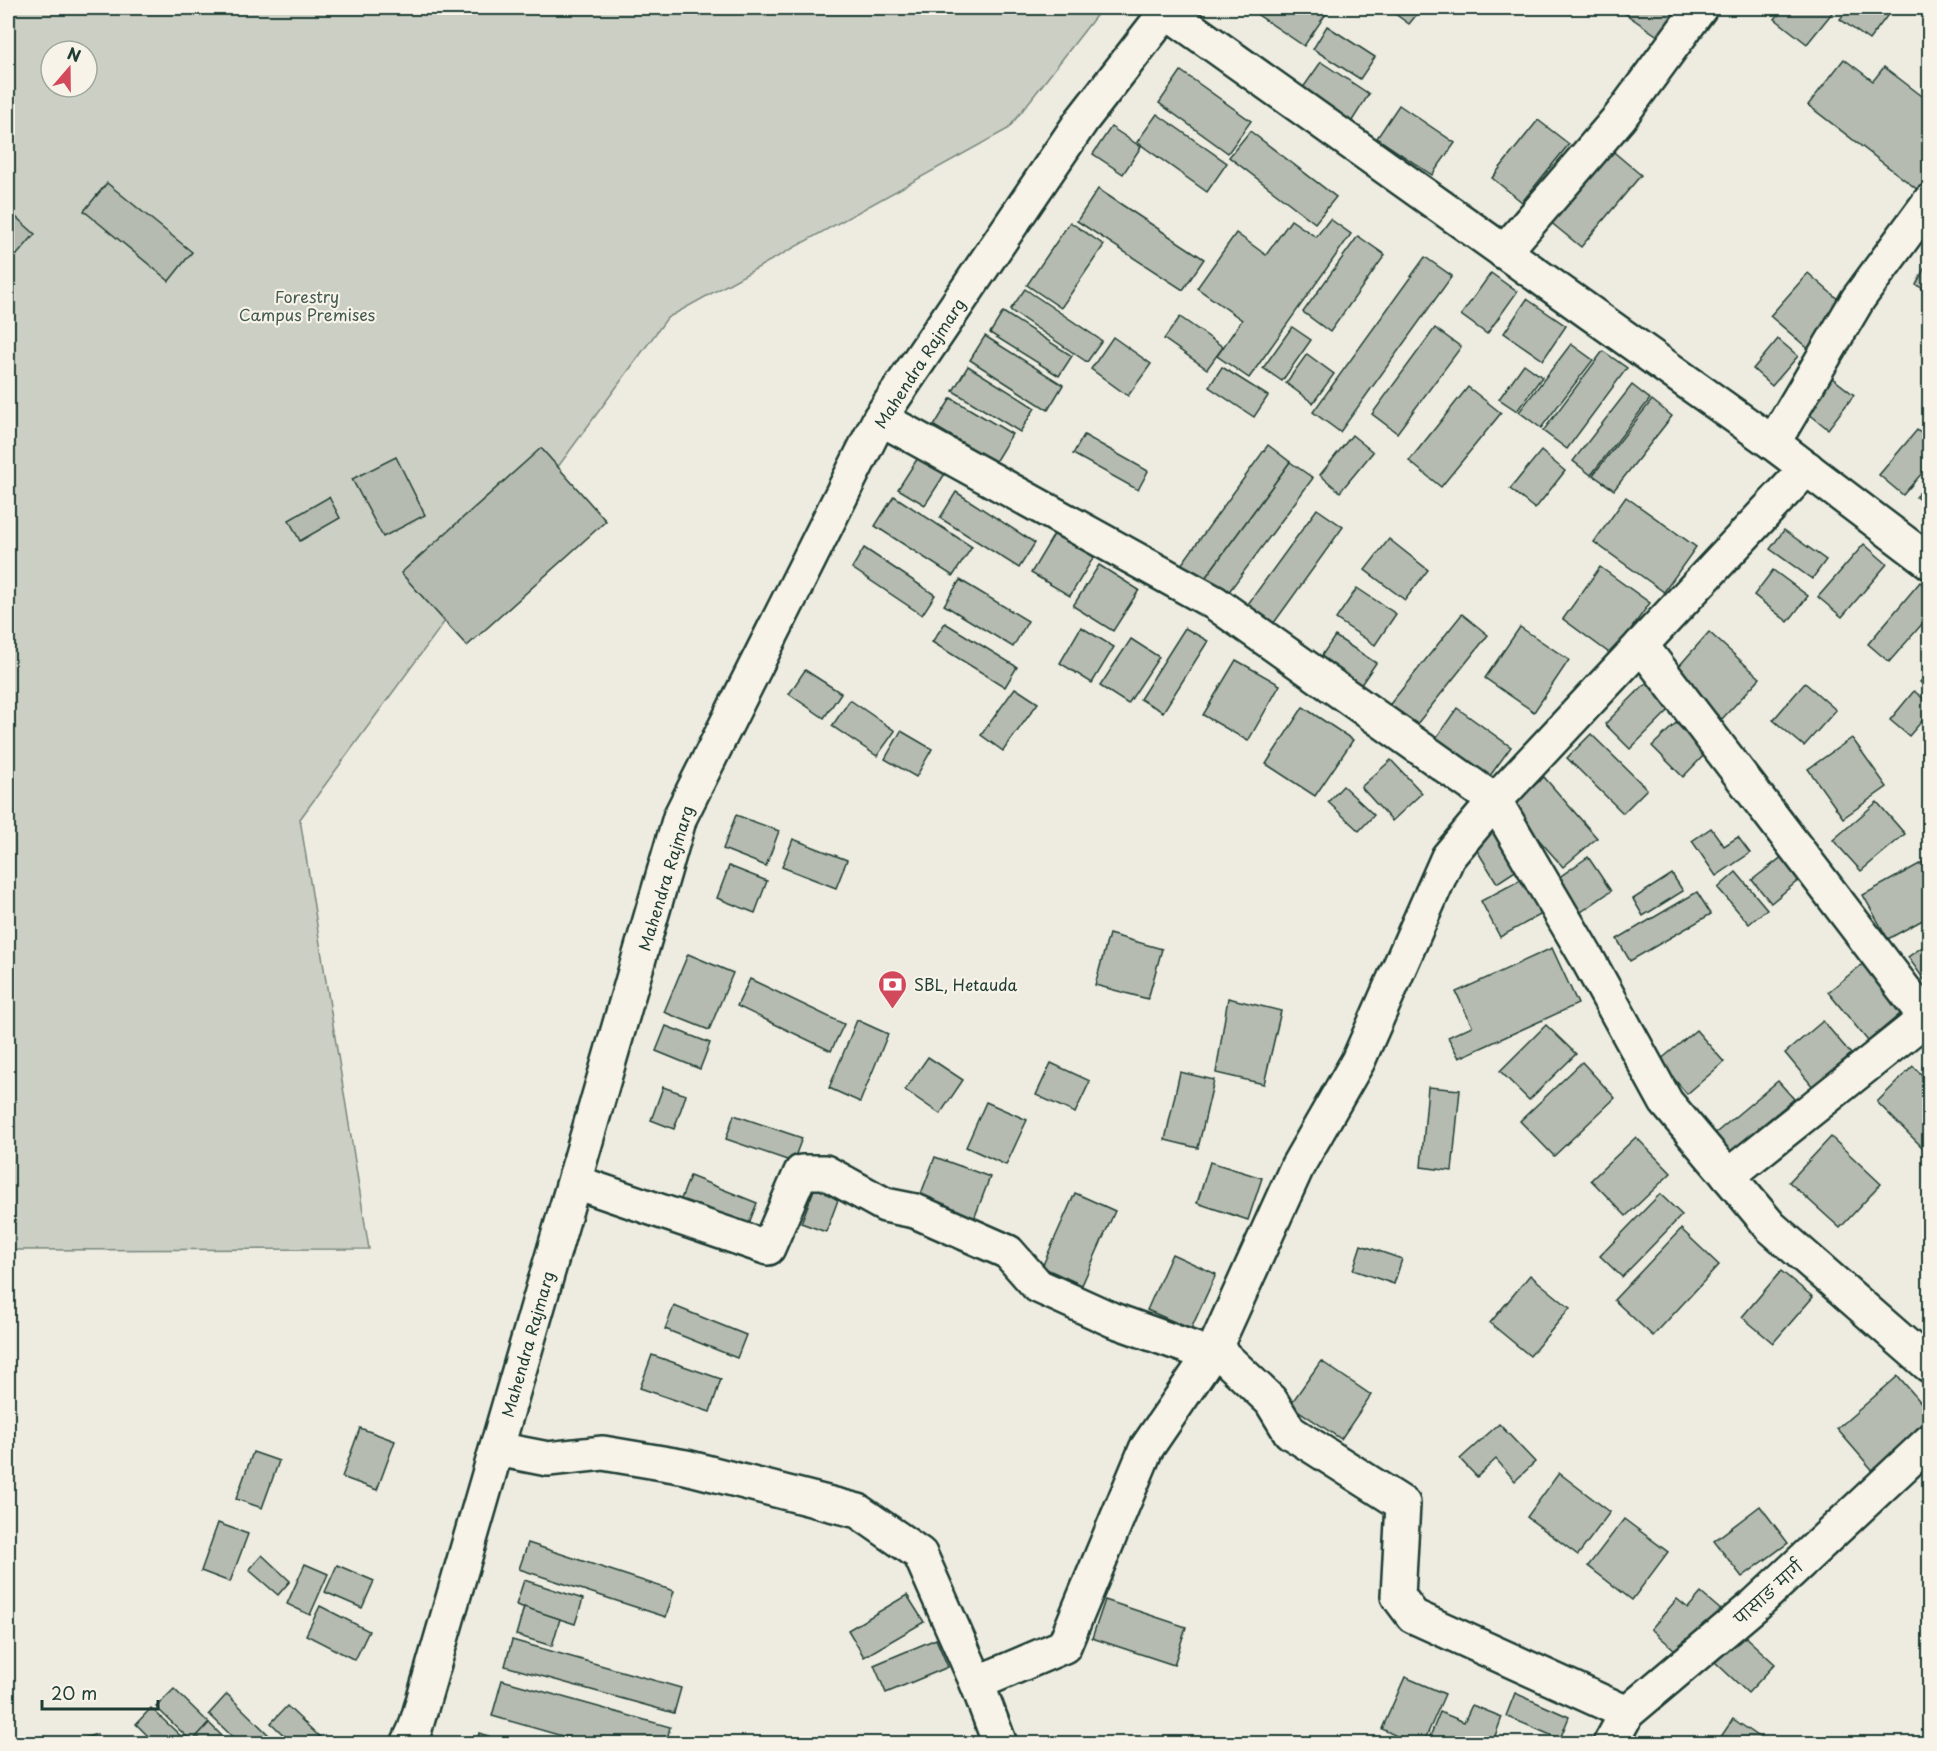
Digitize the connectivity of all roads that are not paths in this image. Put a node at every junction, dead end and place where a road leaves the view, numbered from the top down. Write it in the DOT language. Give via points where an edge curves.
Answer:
graph roads {
  1 [pos="1700,8"];
  2 [pos="1168,9"];
  3 [pos="1929,201"];
  4 [pos="1504,252"];
  5 [pos="880,418"];
  6 [pos="1773,443"];
  7 [pos="1807,468"];
  8 [pos="1929,562"];
  9 [pos="1641,645"];
  10 [pos="1494,801"];
  11 [pos="1728,1176"];
  12 [pos="574,1182"];
  13 [pos="1213,1351"];
  14 [pos="1929,1366"];
  15 [pos="1929,1441"];
  16 [pos="497,1449"];
  17 [pos="977,1683"];
  18 [pos="1627,1713"];
  19 [pos="408,1743"];
  20 [pos="1000,1743"];
  21 [pos="1610,1743"];
  1 -- 4 [label="main road" via="1620,117"];
  2 -- 4 [label="main road"];
  2 -- 5 [label="main road, Mahendra Rajmarg" via="1082,120"];
  3 -- 6 [label="main road" via="1858,299"];
  4 -- 6 [label="main road"];
  5 -- 10 [label="main road" via="1215,603"];
  5 -- 12 [label="main road, Mahendra Rajmarg" via="680,818"];
  6 -- 7 [label="main road"];
  7 -- 8 [label="main road"];
  7 -- 9 [label="main road"];
  9 -- 10 [label="main road"];
  9 -- 11 [label="main road" via="1926,1018"];
  10 -- 11 [label="main road" via="1666,1102"];
  10 -- 13 [label="main road" via="1448,857 1358,1061 1297,1167"];
  11 -- 14 [label="main road" via="1771,1227"];
  12 -- 13 [label="main road" via="768,1248 801,1172 825,1172 885,1205 915,1211 1008,1252 1038,1286 1113,1320"];
  12 -- 16 [label="main road, Mahendra Rajmarg"];
  13 -- 17 [label="main road" via="1146,1449 1064,1646"];
  13 -- 18 [label="main road" via="1270,1401 1290,1432 1403,1504 1398,1596 1413,1616"];
  15 -- 18 [label="main road, पासाङ मार्ग" via="1756,1605"];
  16 -- 17 [label="main road" via="548,1459 603,1453 686,1467 858,1511 920,1554"];
  16 -- 19 [label="main road, Mahendra Rajmarg"];
  17 -- 20 [label="main road"];
  18 -- 21 [label="main road, पासाङ मार्ग"];
}
